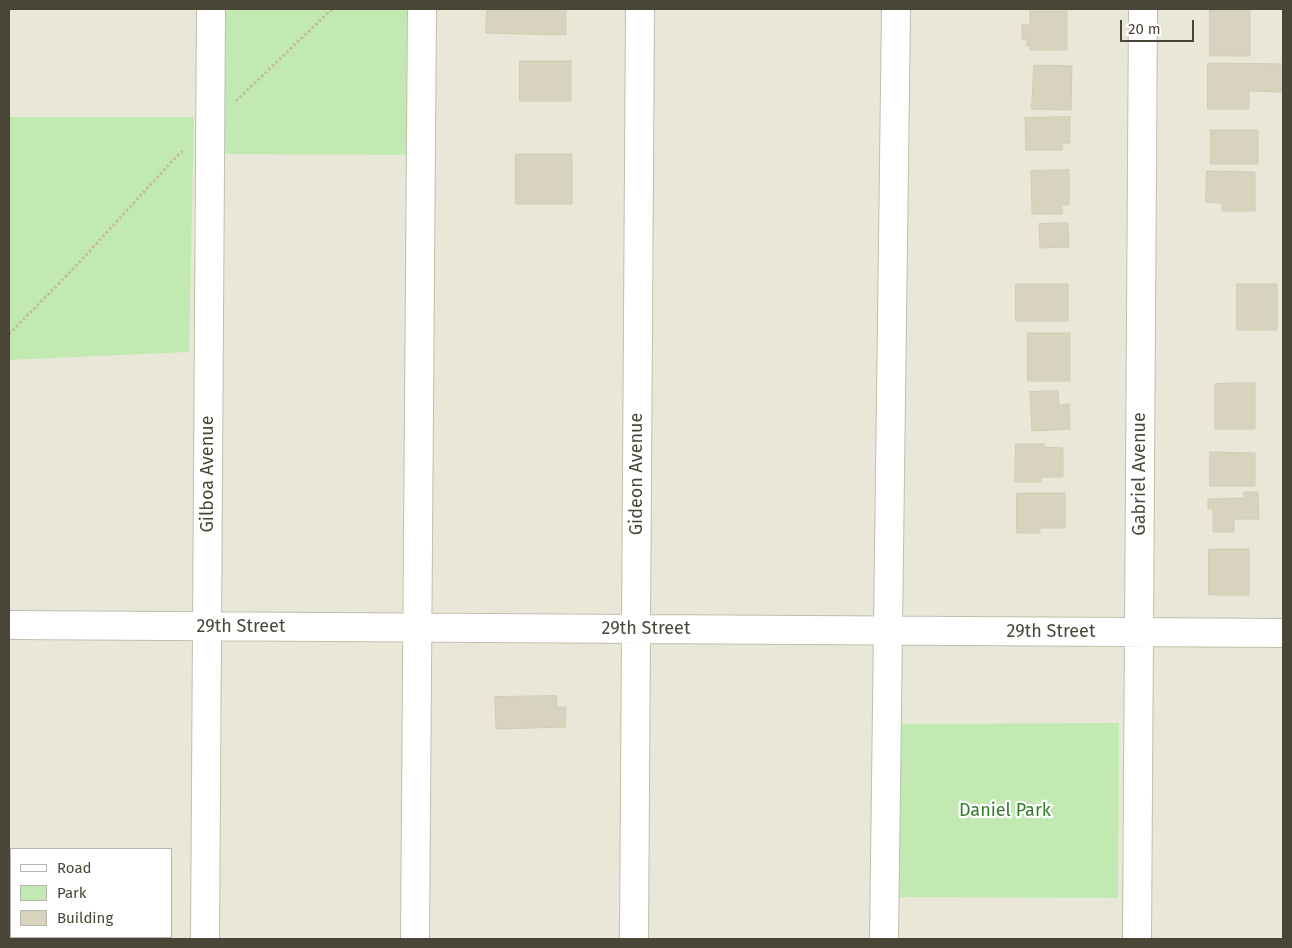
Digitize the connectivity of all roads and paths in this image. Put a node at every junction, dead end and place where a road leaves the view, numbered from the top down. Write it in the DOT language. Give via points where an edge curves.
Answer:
graph roads {
  1 [pos="211,9"];
  2 [pos="332,9"];
  3 [pos="422,9"];
  4 [pos="640,9"];
  5 [pos="896,9"];
  6 [pos="1143,9"];
  7 [pos="211,126"];
  8 [pos="9,334"];
  9 [pos="9,625"];
  10 [pos="207,626"];
  11 [pos="417,628"];
  12 [pos="636,629"];
  13 [pos="888,630"];
  14 [pos="1139,632"];
  15 [pos="1283,633"];
  16 [pos="205,939"];
  17 [pos="415,939"];
  18 [pos="634,939"];
  19 [pos="884,939"];
  20 [pos="1137,939"];
  1 -- 7 [label="street, Gilboa Avenue"];
  2 -- 7 [label="path"];
  3 -- 11 [label="street"];
  4 -- 12 [label="street, Gideon Avenue"];
  5 -- 13 [label="street"];
  6 -- 14 [label="street, Gabriel Avenue"];
  7 -- 8 [label="path" via="175,158"];
  7 -- 10 [label="street, Gilboa Avenue"];
  9 -- 10 [label="street, 29th Street"];
  10 -- 11 [label="street, 29th Street"];
  10 -- 16 [label="street, Gilboa Avenue"];
  11 -- 12 [label="street, 29th Street"];
  11 -- 17 [label="street"];
  12 -- 13 [label="street, 29th Street"];
  12 -- 18 [label="street, Gideon Avenue"];
  13 -- 14 [label="street, 29th Street"];
  13 -- 19 [label="street"];
  14 -- 15 [label="street, 29th Street"];
  14 -- 20 [label="street, Gabriel Avenue"];
}
